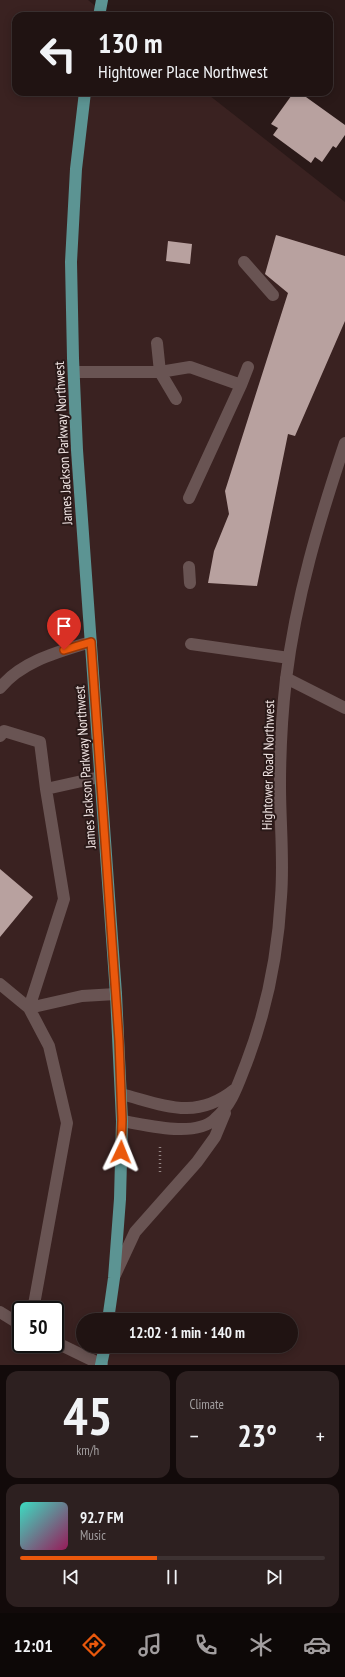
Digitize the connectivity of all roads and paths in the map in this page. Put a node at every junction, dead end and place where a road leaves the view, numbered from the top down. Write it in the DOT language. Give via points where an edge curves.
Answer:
graph roads {
  1 [pos="102,0"];
  2 [pos="100,12"];
  3 [pos="85,96"];
  4 [pos="244,262"];
  5 [pos="273,295"];
  6 [pos="157,343"];
  7 [pos="248,367"];
  8 [pos="74,372"];
  9 [pos="160,372"];
  10 [pos="242,385"];
  11 [pos="176,399"];
  12 [pos="345,444"];
  13 [pos="189,498"];
  14 [pos="189,568"];
  15 [pos="190,583"];
  16 [pos="91,642"];
  17 [pos="191,644"];
  18 [pos="289,658"];
  19 [pos="286,678"];
  20 [pos="0,688"];
  21 [pos="345,708"];
  22 [pos="0,736"];
  23 [pos="100,777"];
  24 [pos="46,789"];
  25 [pos="0,984"];
  26 [pos="116,994"];
  27 [pos="29,1008"];
  28 [pos="236,1088"];
  29 [pos="121,1094"];
  30 [pos="228,1107"];
  31 [pos="122,1120"];
  32 [pos="160,1142"];
  33 [pos="160,1180"];
  34 [pos="114,1278"];
  35 [pos="35,1301"];
  36 [pos="0,1312"];
  37 [pos="109,1313"];
  38 [pos="12,1319"];
  39 [pos="64,1346"];
  40 [pos="104,1353"];
  41 [pos="102,1365"];
  1 -- 2 [label="main road"];
  3 -- 8 [label="main road, James Jackson Parkway Northwest" via="76,169 71,262"];
  4 -- 5 [label="street"];
  6 -- 9 [label="street"];
  7 -- 10 [label="street"];
  8 -- 9 [label="street"];
  8 -- 16 [label="main road, James Jackson Parkway Northwest"];
  9 -- 10 [label="street" via="190,367"];
  9 -- 11 [label="street"];
  10 -- 13 [label="street"];
  12 -- 18 [label="street, Hightower Road Northwest" via="318,525 304,578"];
  14 -- 15 [label="street"];
  16 -- 20 [label="street" via="50,654 11,675"];
  16 -- 23 [label="main road, James Jackson Parkway Northwest"];
  17 -- 18 [label="street"];
  18 -- 19 [label="street, Hightower Road Northwest"];
  19 -- 21 [label="street"];
  19 -- 28 [label="street, Hightower Road Northwest" via="281,731 281,898 275,949 265,1001 252,1047"];
  22 -- 24 [label="street" via="4,731 40,742"];
  23 -- 24 [label="street"];
  23 -- 26 [label="main road, James Jackson Parkway Northwest"];
  24 -- 27 [label="street" via="64,899"];
  25 -- 27 [label="street"];
  26 -- 27 [label="street" via="82,996"];
  26 -- 29 [label="main road, James Jackson Parkway Northwest"];
  27 -- 35 [label="street" via="48,1046 67,1123"];
  28 -- 29 [label="street, Hightower Road Northwest" via="221,1101 202,1108 184,1109"];
  28 -- 30 [label="street, Hightower Road Northwest"];
  29 -- 31 [label="main road, James Jackson Parkway Northwest"];
  30 -- 31 [label="street, Hightower Road Northwest" via="213,1121 195,1128 163,1128"];
  30 -- 34 [label="street" via="215,1137 197,1162 135,1232"];
  31 -- 34 [label="main road, James Jackson Parkway Northwest"];
  32 -- 33 [label="path"];
  34 -- 37 [label="main road, James Jackson Parkway Northwest"];
  36 -- 38 [label="street"];
  39 -- 41 [label="street"];
  40 -- 41 [label="main road"];
}
